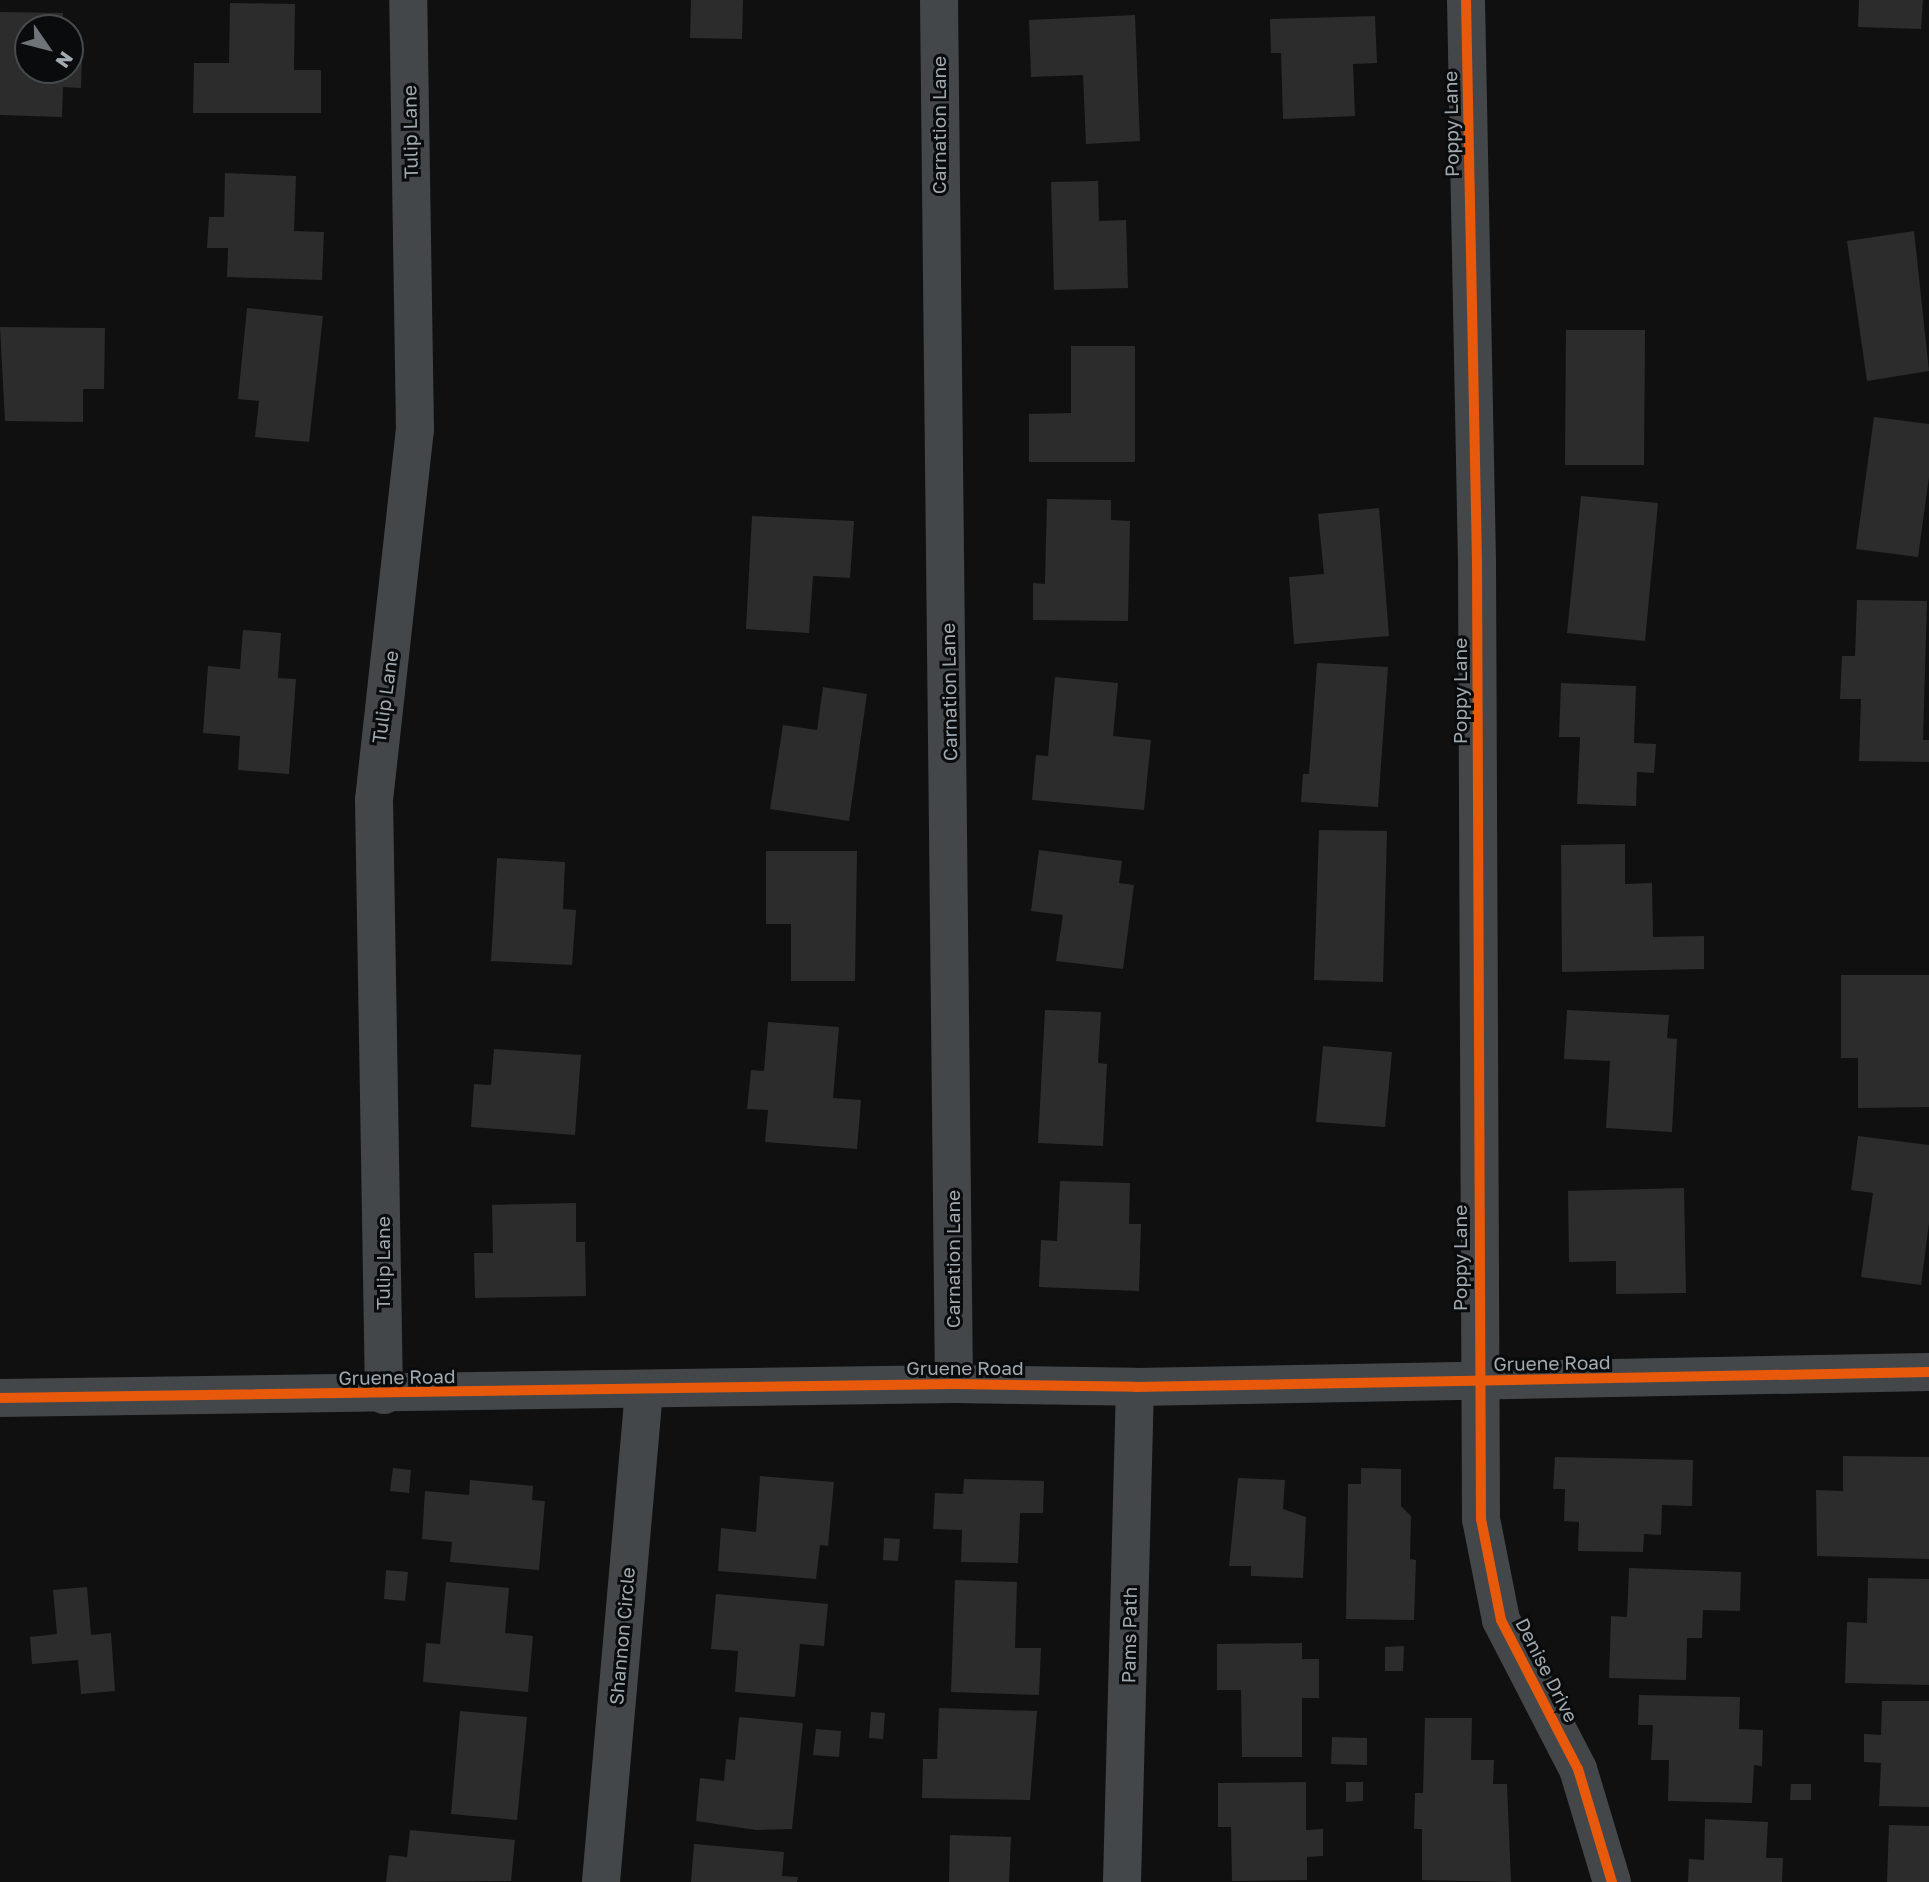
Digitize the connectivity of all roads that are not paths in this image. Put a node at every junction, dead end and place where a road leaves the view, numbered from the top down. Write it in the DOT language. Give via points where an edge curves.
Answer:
graph roads {
  1 [pos="408,0"];
  2 [pos="939,0"];
  3 [pos="1466,0"];
  4 [pos="1929,1372"];
  5 [pos="1478,1382"];
  6 [pos="954,1384"];
  7 [pos="1135,1387"];
  8 [pos="644,1390"];
  9 [pos="384,1395"];
  10 [pos="0,1398"];
  11 [pos="601,1882"];
  12 [pos="1122,1882"];
  13 [pos="1612,1882"];
  1 -- 9 [label="street, Tulip Lane" via="415,430 374,800"];
  2 -- 6 [label="street, Carnation Lane"];
  3 -- 5 [label="street, Poppy Lane" via="1477,562"];
  4 -- 5 [label="street, Gruene Road"];
  5 -- 7 [label="street, Gruene Road"];
  5 -- 13 [label="street, Denise Drive" via="1481,1519 1491,1583 1514,1650 1590,1799"];
  6 -- 7 [label="street, Gruene Road"];
  6 -- 8 [label="street, Gruene Road"];
  7 -- 12 [label="street, Pams Path"];
  8 -- 9 [label="street, Gruene Road"];
  8 -- 11 [label="street, Shannon Circle"];
  9 -- 10 [label="street, Gruene Road"];
}
